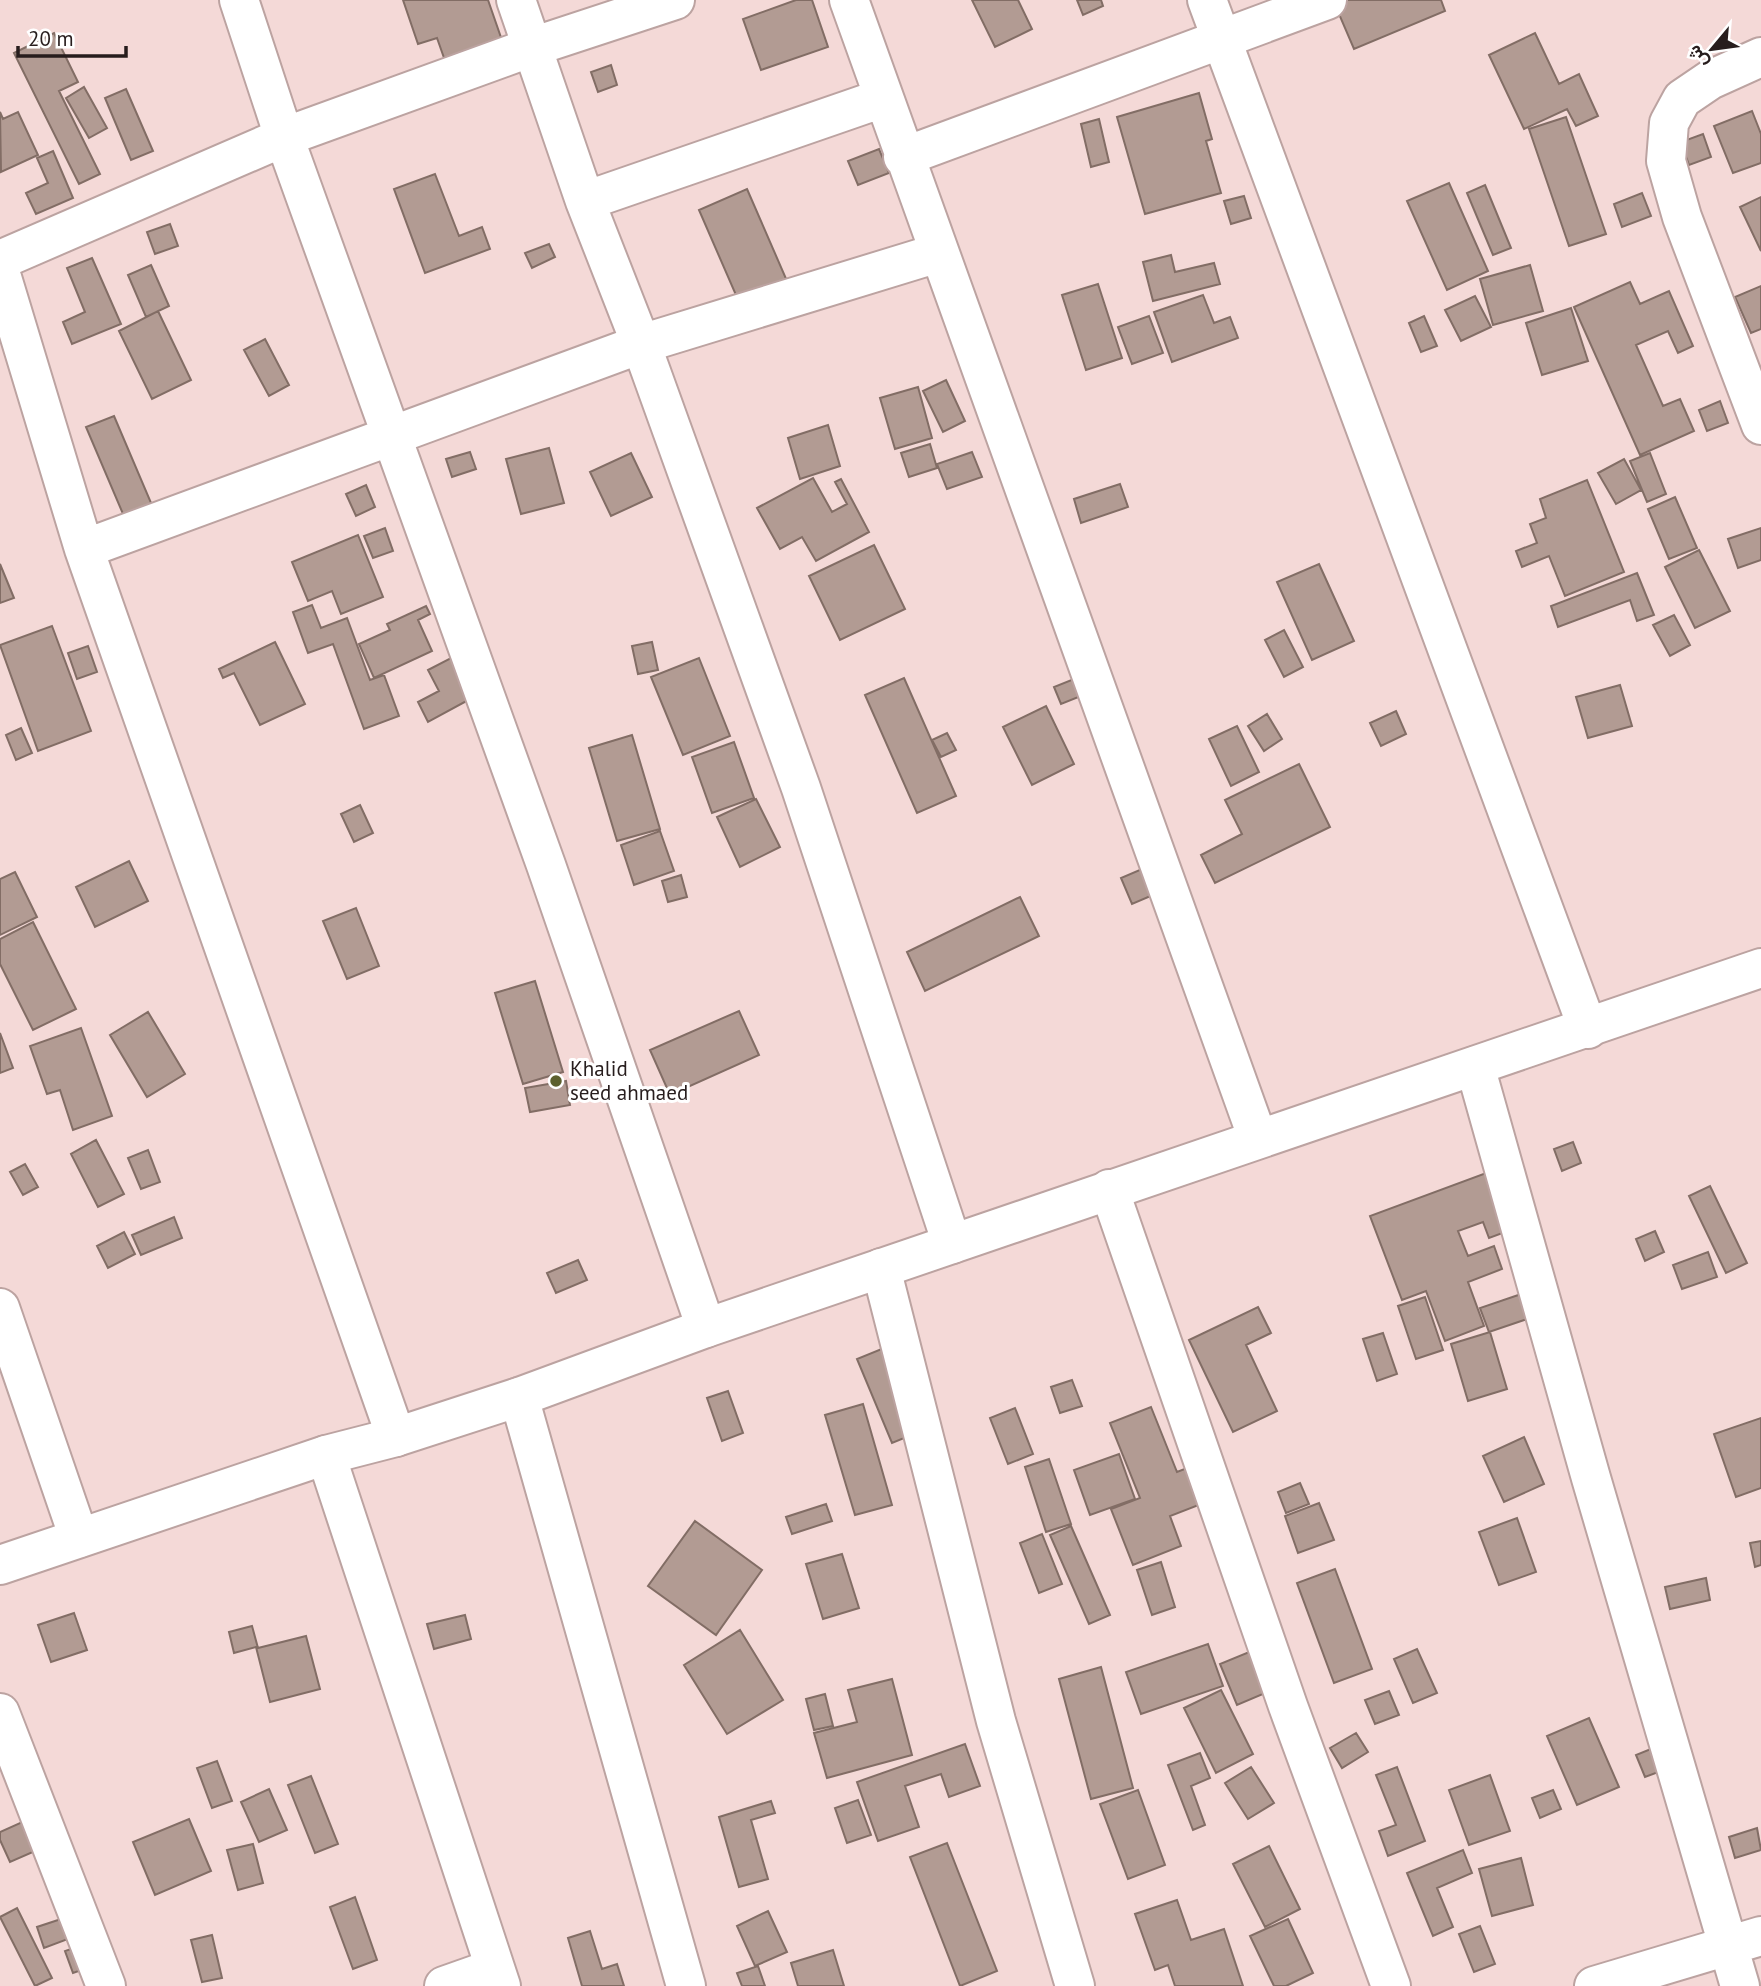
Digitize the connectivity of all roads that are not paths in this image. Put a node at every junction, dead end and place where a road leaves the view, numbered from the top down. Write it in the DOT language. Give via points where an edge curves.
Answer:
graph roads {
  1 [pos="239,0"];
  2 [pos="516,0"];
  3 [pos="675,0"];
  4 [pos="849,0"];
  5 [pos="1207,0"];
  6 [pos="1327,0"];
  7 [pos="1221,39"];
  8 [pos="532,47"];
  9 [pos="1761,57"];
  10 [pos="883,98"];
  11 [pos="284,137"];
  12 [pos="904,157"];
  13 [pos="585,201"];
  14 [pos="938,253"];
  15 [pos="0,260"];
  16 [pos="0,271"];
  17 [pos="640,344"];
  18 [pos="1761,425"];
  19 [pos="391,436"];
  20 [pos="85,549"];
  21 [pos="1761,968"];
  22 [pos="1588,1029"];
  23 [pos="1475,1066"];
  24 [pos="1258,1139"];
  25 [pos="1109,1189"];
  26 [pos="953,1244"];
  27 [pos="881,1268"];
  28 [pos="0,1307"];
  29 [pos="705,1328"];
  30 [pos="519,1397"];
  31 [pos="396,1437"];
  32 [pos="326,1455"];
  33 [pos="79,1538"];
  34 [pos="0,1565"];
  35 [pos="0,1713"];
  36 [pos="1745,1941"];
  37 [pos="498,1977"];
  38 [pos="106,1986"];
  39 [pos="444,1986"];
  40 [pos="686,1986"];
  41 [pos="1075,1986"];
  42 [pos="1391,1986"];
  43 [pos="1594,1986"];
  44 [pos="1740,1986"];
  1 -- 11 [label="street"];
  2 -- 8 [label="street"];
  3 -- 8 [label="street"];
  4 -- 10 [label="street"];
  5 -- 7 [label="street"];
  6 -- 7 [label="street"];
  7 -- 12 [label="street"];
  7 -- 22 [label="street"];
  8 -- 11 [label="street"];
  8 -- 13 [label="street"];
  9 -- 18 [label="street" via="1710,80 1682,99 1669,123 1666,161 1682,217"];
  10 -- 12 [label="street"];
  10 -- 13 [label="street"];
  11 -- 15 [label="street"];
  11 -- 19 [label="street"];
  12 -- 14 [label="street"];
  13 -- 17 [label="street"];
  14 -- 17 [label="street"];
  14 -- 24 [label="street"];
  16 -- 20 [label="street"];
  17 -- 19 [label="street"];
  17 -- 26 [label="street" via="801,788"];
  19 -- 20 [label="street"];
  19 -- 29 [label="street" via="546,865"];
  20 -- 31 [label="street"];
  21 -- 22 [label="street"];
  22 -- 23 [label="street"];
  23 -- 24 [label="street"];
  23 -- 36 [label="street" via="1588,1465"];
  24 -- 25 [label="street"];
  25 -- 26 [label="street"];
  25 -- 42 [label="street"];
  26 -- 27 [label="street"];
  27 -- 29 [label="street"];
  27 -- 41 [label="street" via="996,1721"];
  28 -- 33 [label="street"];
  29 -- 30 [label="street"];
  30 -- 31 [label="street"];
  30 -- 40 [label="street"];
  31 -- 32 [label="street"];
  32 -- 33 [label="street"];
  32 -- 37 [label="street"];
  33 -- 34 [label="street"];
  35 -- 38 [label="street"];
  36 -- 43 [label="street"];
  36 -- 44 [label="street"];
  37 -- 39 [label="street"];
}
